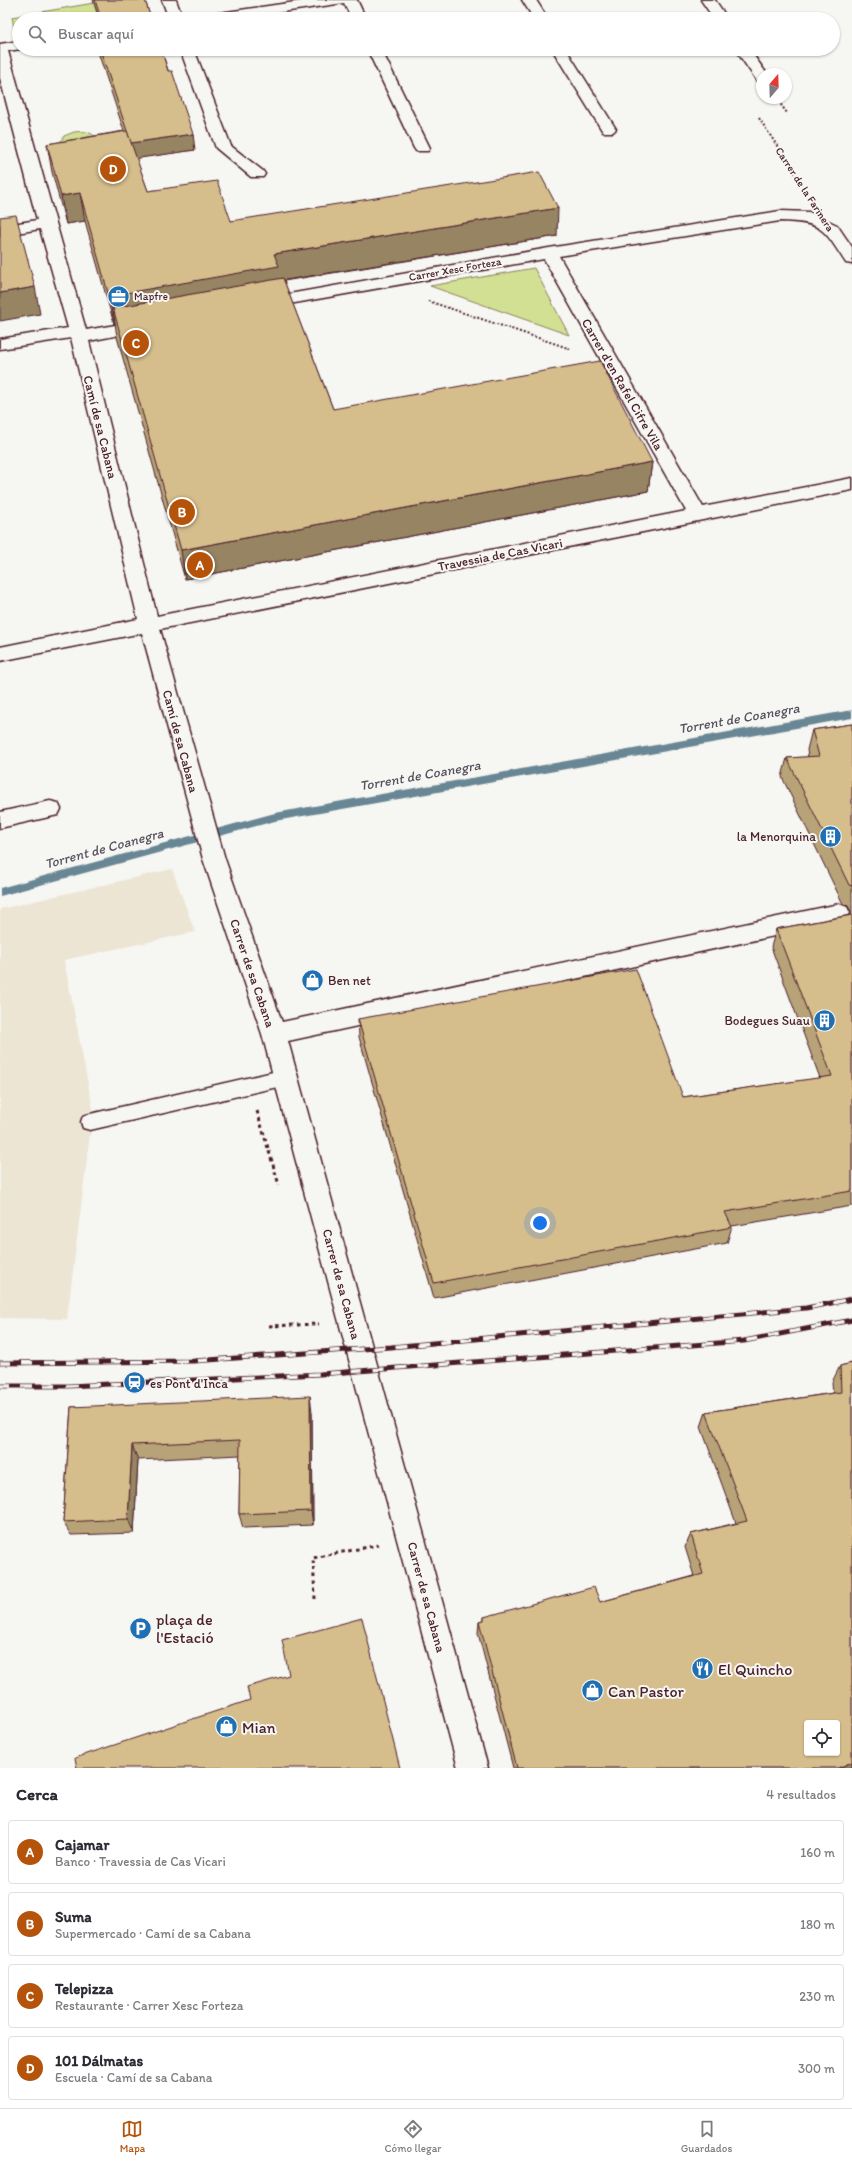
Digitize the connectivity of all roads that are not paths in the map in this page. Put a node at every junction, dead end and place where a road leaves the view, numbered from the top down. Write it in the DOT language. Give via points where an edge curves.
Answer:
graph roads {
  1 [pos="169,0"];
  2 [pos="339,0"];
  3 [pos="350,0"];
  4 [pos="529,0"];
  5 [pos="708,0"];
  6 [pos="173,12"];
  7 [pos="254,12"];
  8 [pos="356,12"];
  9 [pos="537,12"];
  10 [pos="716,12"];
  11 [pos="12,47"];
  12 [pos="0,49"];
  13 [pos="190,56"];
  14 [pos="377,56"];
  15 [pos="563,56"];
  16 [pos="747,56"];
  17 [pos="756,69"];
  18 [pos="608,129"];
  19 [pos="422,148"];
  20 [pos="257,174"];
  21 [pos="46,223"];
  22 [pos="831,228"];
  23 [pos="0,231"];
  24 [pos="549,253"];
  25 [pos="852,259"];
  26 [pos="245,307"];
  27 [pos="160,322"];
  28 [pos="78,334"];
  29 [pos="0,344"];
  30 [pos="852,484"];
  31 [pos="697,514"];
  32 [pos="149,624"];
  33 [pos="0,654"];
  34 [pos="199,805"];
  35 [pos="50,809"];
  36 [pos="0,820"];
  37 [pos="839,913"];
  38 [pos="274,1034"];
  39 [pos="286,1077"];
  40 [pos="90,1122"];
  41 [pos="473,1768"];
  1 -- 6 [label="street"];
  2 -- 7 [label="street"];
  3 -- 8 [label="street"];
  4 -- 9 [label="street"];
  5 -- 10 [label="street"];
  11 -- 12 [label="street"];
  12 -- 21 [label="street, Camí de sa Cabana"];
  13 -- 20 [label="street" via="224,148"];
  14 -- 19 [label="street"];
  15 -- 18 [label="street"];
  16 -- 17 [label="street"];
  21 -- 23 [label="street"];
  21 -- 28 [label="street, Camí de sa Cabana"];
  22 -- 24 [label="street, Carrer Xesc Forteza" via="809,217 780,216"];
  22 -- 25 [label="street, Carrer de la Farinera"];
  24 -- 26 [label="street, Carrer Xesc Forteza"];
  24 -- 31 [label="street, Carrer d'en Rafel Cifre Vila"];
  27 -- 28 [label="street"];
  28 -- 29 [label="street"];
  28 -- 32 [label="street, Camí de sa Cabana"];
  30 -- 31 [label="street, Travessia de Cas Vicari"];
  31 -- 32 [label="street, Travessia de Cas Vicari"];
  32 -- 33 [label="street, Travessia de Cas Vicari"];
  32 -- 34 [label="street, Camí de sa Cabana"];
  34 -- 38 [label="street, Carrer de sa Cabana" via="214,859"];
  35 -- 36 [label="street"];
  37 -- 38 [label="street"];
  38 -- 39 [label="street, Carrer de sa Cabana"];
  39 -- 40 [label="lane"];
  39 -- 41 [label="street, Carrer de sa Cabana"];
}
